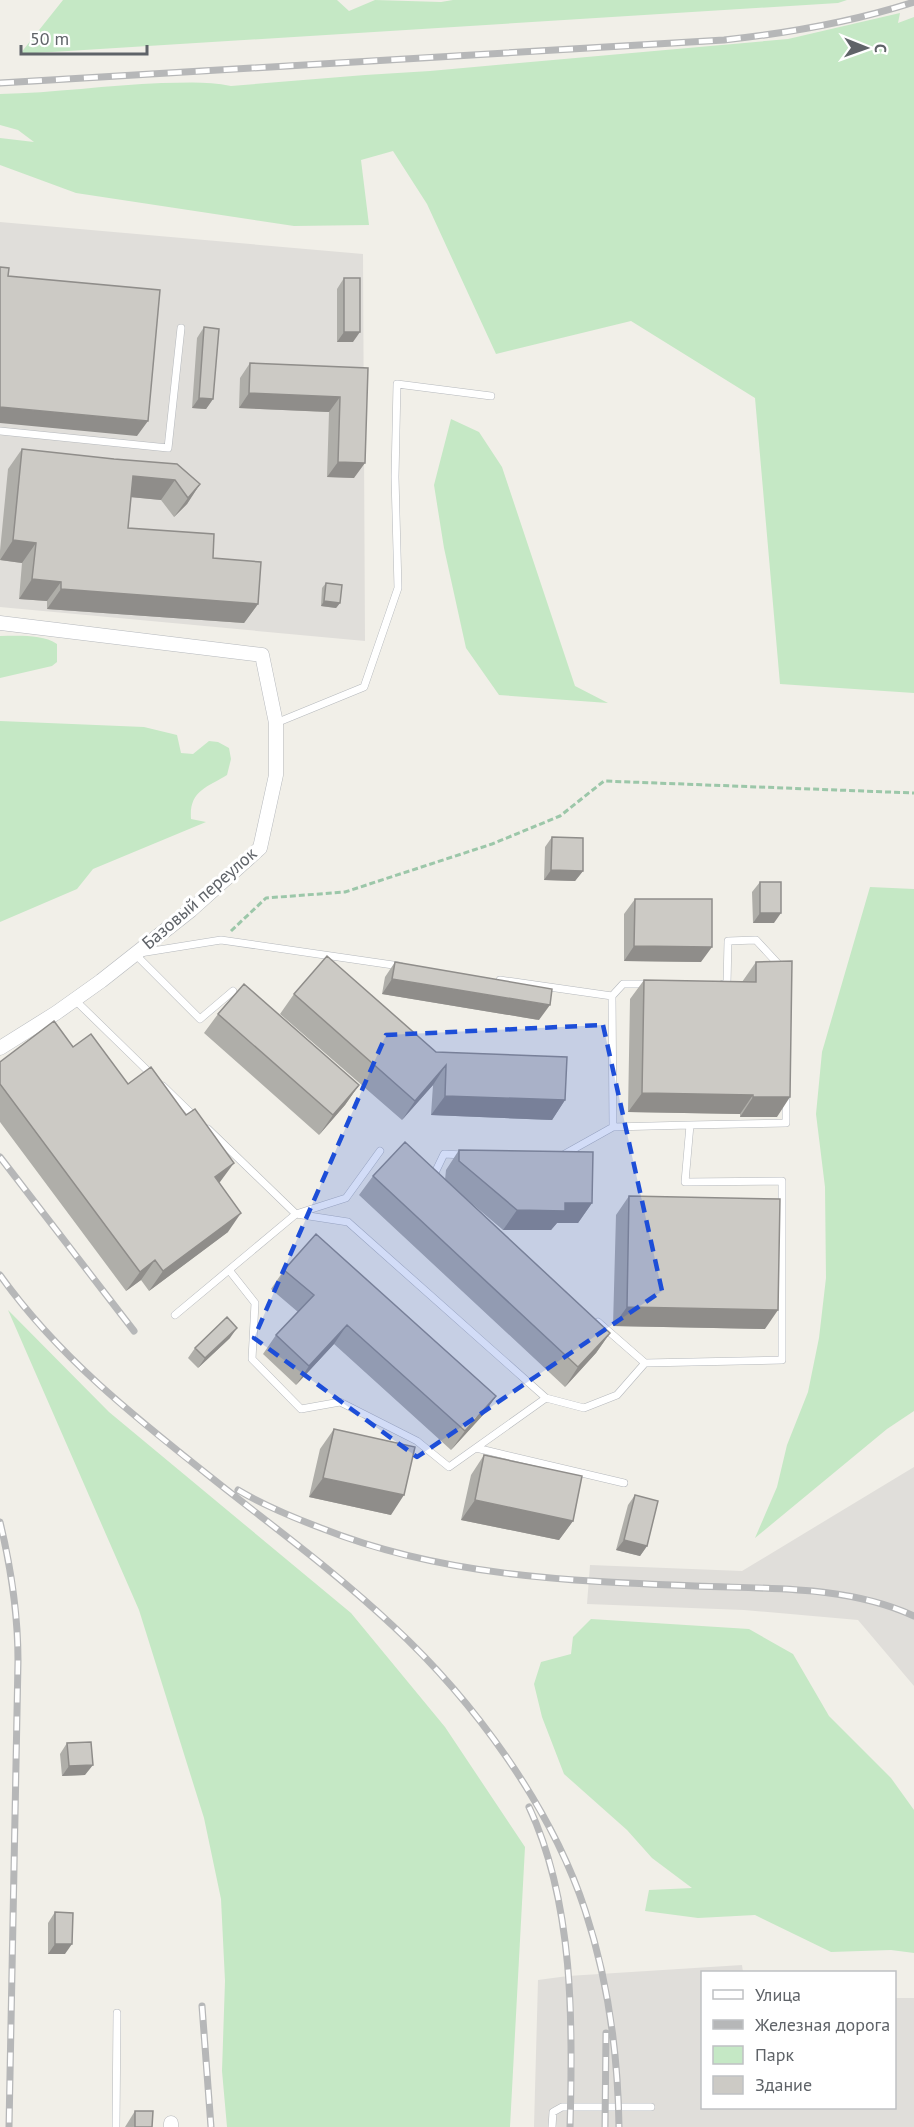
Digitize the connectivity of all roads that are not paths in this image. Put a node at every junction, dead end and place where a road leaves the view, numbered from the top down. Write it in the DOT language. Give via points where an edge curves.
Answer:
graph roads {
  1 [pos="182,328"];
  2 [pos="491,396"];
  3 [pos="0,431"];
  4 [pos="0,623"];
  5 [pos="276,723"];
  6 [pos="135,954"];
  7 [pos="410,967"];
  8 [pos="787,974"];
  9 [pos="493,979"];
  10 [pos="658,984"];
  11 [pos="716,984"];
  12 [pos="233,991"];
  13 [pos="612,996"];
  14 [pos="75,1000"];
  15 [pos="0,1048"];
  16 [pos="786,1089"];
  17 [pos="690,1125"];
  18 [pos="613,1127"];
  19 [pos="380,1151"];
  20 [pos="467,1155"];
  21 [pos="561,1157"];
  22 [pos="440,1188"];
  23 [pos="296,1214"];
  24 [pos="229,1270"];
  25 [pos="175,1315"];
  26 [pos="591,1317"];
  27 [pos="645,1363"];
  28 [pos="546,1398"];
  29 [pos="476,1448"];
  30 [pos="624,1483"];
  31 [pos="117,2013"];
  32 [pos="651,2107"];
  33 [pos="116,2127"];
  34 [pos="552,2127"];
  1 -- 3 [label="lane" via="168,448"];
  2 -- 5 [label="lane" via="398,384 398,588 364,687"];
  4 -- 5 [label="street, Базовый переулок" via="262,655"];
  5 -- 6 [label="street, Базовый переулок" via="276,775 260,848"];
  6 -- 7 [label="lane" via="221,940"];
  6 -- 12 [label="lane" via="200,1019"];
  6 -- 14 [label="street, Базовый переулок"];
  8 -- 11 [label="lane" via="756,940 728,940 727,984"];
  9 -- 13 [label="lane"];
  10 -- 13 [label="lane" via="623,984"];
  13 -- 18 [label="lane"];
  14 -- 15 [label="street, Базовый переулок"];
  14 -- 23 [label="lane"];
  16 -- 17 [label="lane" via="786,1123"];
  17 -- 18 [label="lane"];
  17 -- 27 [label="lane" via="685,1182 782,1181 782,1360"];
  18 -- 21 [label="lane"];
  19 -- 23 [label="lane" via="346,1198"];
  20 -- 22 [label="lane" via="444,1154 431,1181"];
  23 -- 24 [label="lane"];
  23 -- 28 [label="lane" via="348,1222"];
  24 -- 25 [label="lane"];
  24 -- 29 [label="lane" via="255,1303 252,1359 302,1408 340,1402 417,1441 448,1467"];
  26 -- 27 [label="lane"];
  27 -- 28 [label="lane" via="617,1395 584,1408"];
  28 -- 29 [label="lane"];
  29 -- 30 [label="lane"];
  31 -- 33 [label="lane"];
  32 -- 34 [label="lane" via="562,2107 553,2112"];
}
